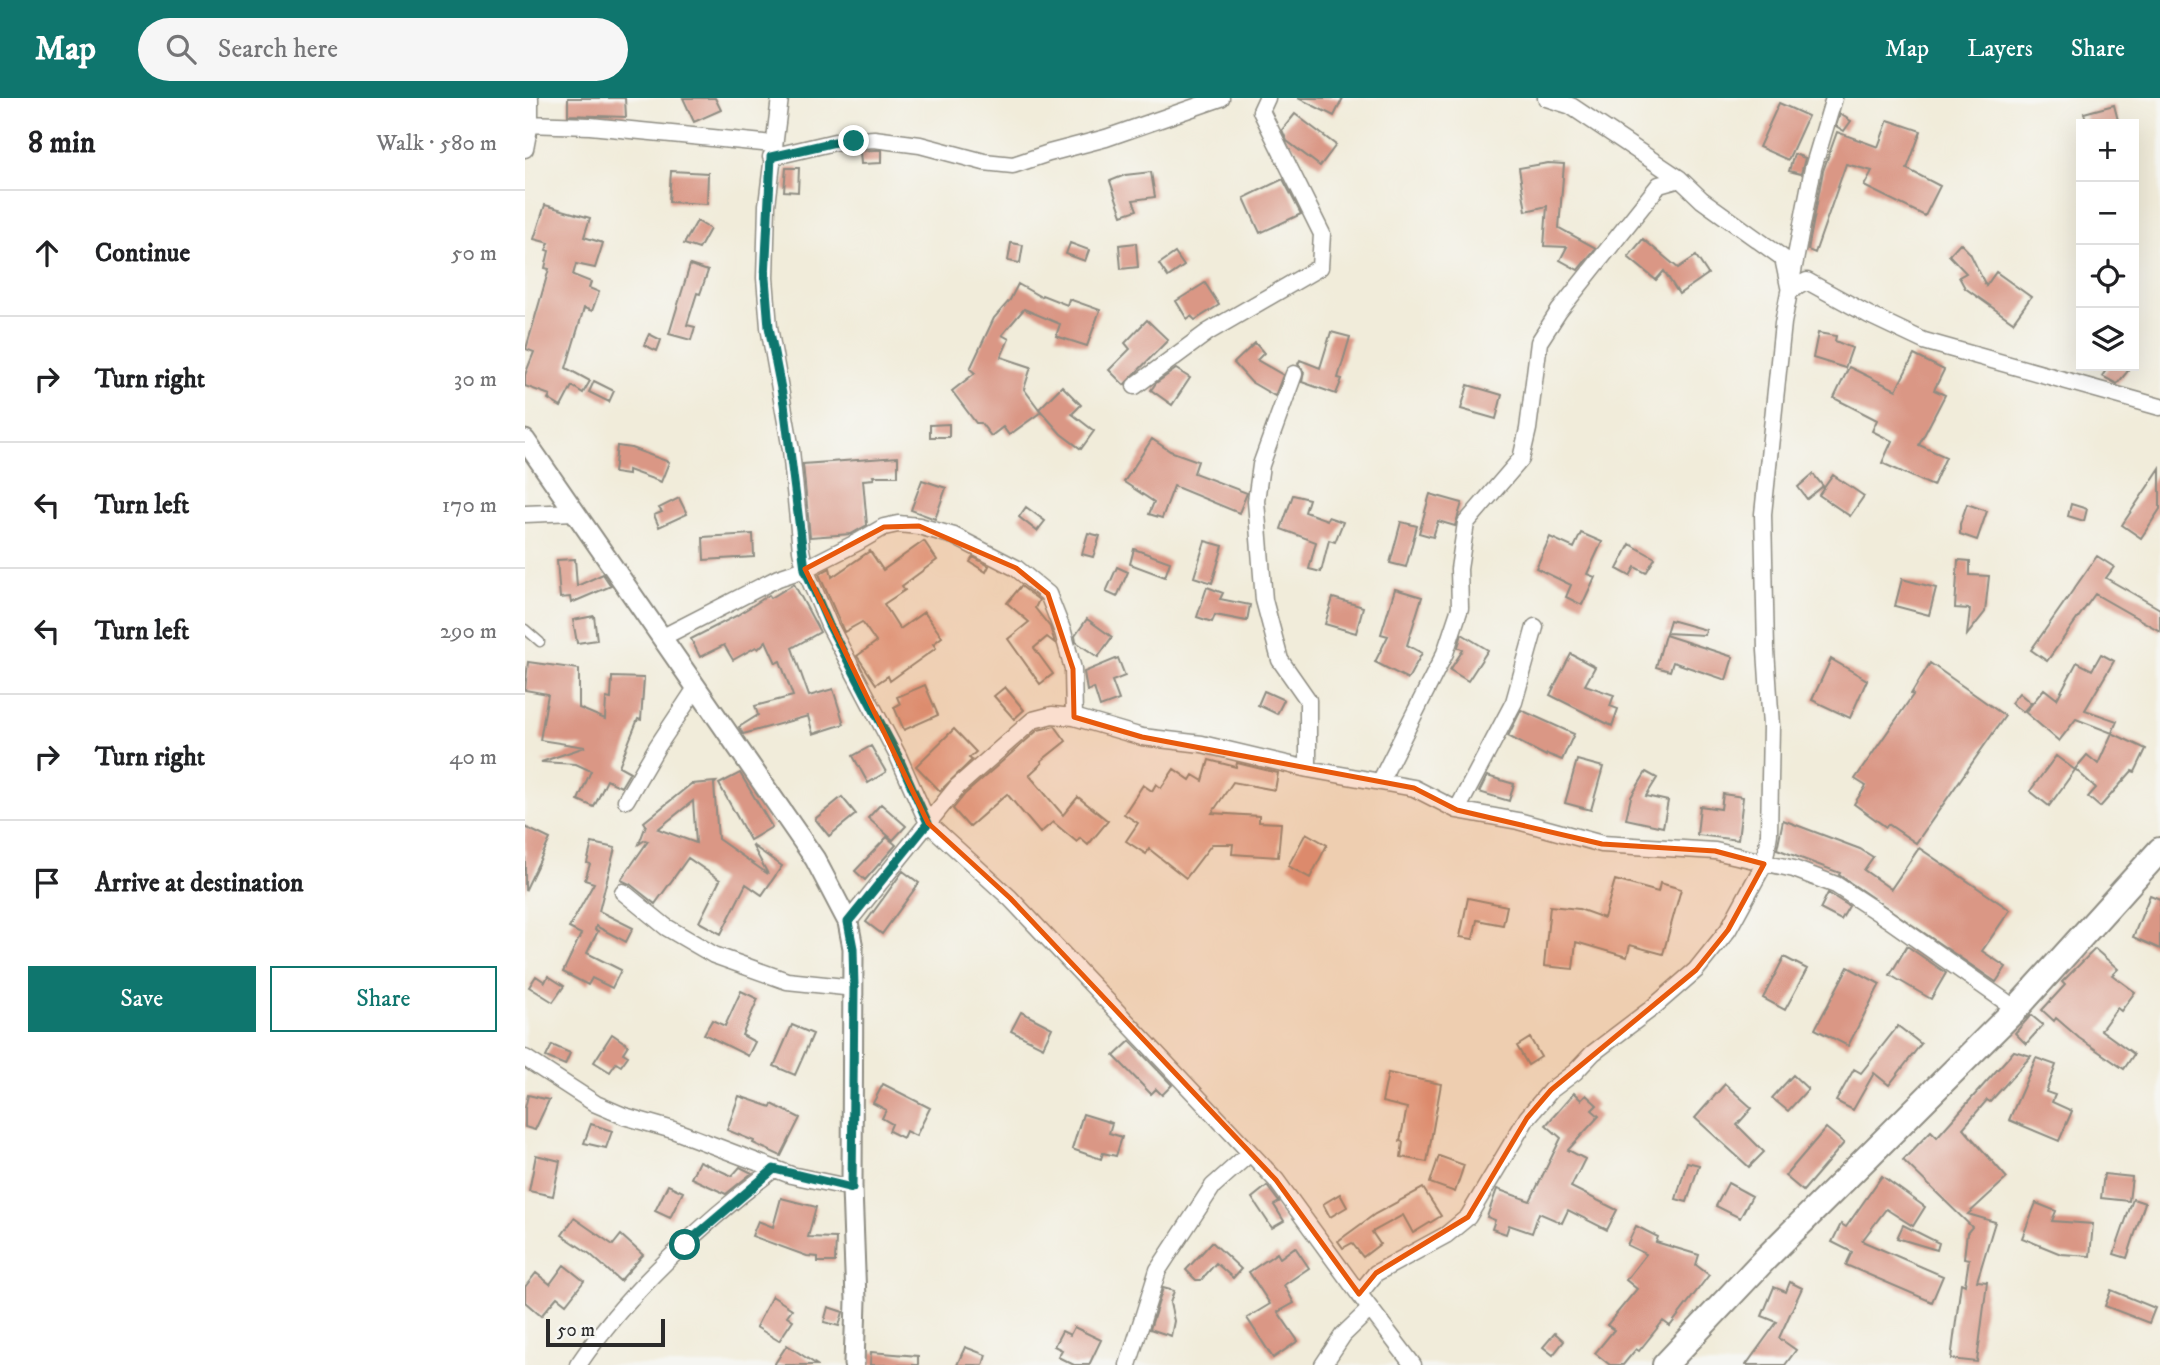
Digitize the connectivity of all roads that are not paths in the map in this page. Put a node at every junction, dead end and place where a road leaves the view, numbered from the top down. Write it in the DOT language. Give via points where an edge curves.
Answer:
graph roads {
  1 [pos="530,98"];
  2 [pos="780,98"];
  3 [pos="1221,98"];
  4 [pos="1267,98"];
  5 [pos="1546,98"];
  6 [pos="1834,98"];
  7 [pos="527,124"];
  8 [pos="525,149"];
  9 [pos="772,150"];
  10 [pos="1680,179"];
  11 [pos="1790,291"];
  12 [pos="1294,374"];
  13 [pos="1135,386"];
  14 [pos="2160,407"];
  15 [pos="525,440"];
  16 [pos="575,512"];
  17 [pos="525,514"];
  18 [pos="805,569"];
  19 [pos="1535,627"];
  20 [pos="525,629"];
  21 [pos="661,638"];
  22 [pos="540,642"];
  23 [pos="696,688"];
  24 [pos="1074,717"];
  25 [pos="1308,769"];
  26 [pos="1380,782"];
  27 [pos="626,800"];
  28 [pos="1457,810"];
  29 [pos="928,823"];
  30 [pos="2160,850"];
  31 [pos="1764,864"];
  32 [pos="623,892"];
  33 [pos="848,922"];
  34 [pos="854,988"];
  35 [pos="2016,1009"];
  36 [pos="525,1058"];
  37 [pos="1250,1153"];
  38 [pos="774,1169"];
  39 [pos="852,1188"];
  40 [pos="1359,1294"];
  41 [pos="1370,1309"];
  42 [pos="578,1365"];
  43 [pos="854,1365"];
  44 [pos="1128,1365"];
  45 [pos="1323,1365"];
  46 [pos="1413,1365"];
  47 [pos="1665,1365"];
  1 -- 7 [label="street"];
  2 -- 9 [label="street"];
  3 -- 9 [label="street" via="1013,165 874,139"];
  4 -- 13 [label="street" via="1261,110 1322,234 1320,267 1208,332"];
  5 -- 10 [label="street" via="1571,106"];
  6 -- 11 [label="street" via="1813,168"];
  7 -- 8 [label="street"];
  7 -- 9 [label="street" via="590,126"];
  9 -- 18 [label="street" via="765,278"];
  10 -- 11 [label="street" via="1783,258"];
  10 -- 26 [label="street" via="1659,185 1539,342 1521,459 1466,523 1459,569 1460,608 1445,653"];
  11 -- 14 [label="street" via="1808,281 1924,341"];
  11 -- 31 [label="street" via="1763,514 1771,726"];
  12 -- 25 [label="street" via="1261,465 1255,501 1264,600 1280,660 1308,699"];
  15 -- 16 [label="street"];
  16 -- 17 [label="street"];
  16 -- 21 [label="street"];
  18 -- 21 [label="street" via="778,578"];
  18 -- 24 [label="street" via="898,524 954,536 1016,568 1048,594 1063,632 1073,669"];
  18 -- 29 [label="street"];
  19 -- 28 [label="street" via="1514,702"];
  20 -- 22 [label="lane"];
  21 -- 23 [label="street"];
  23 -- 27 [label="street"];
  23 -- 33 [label="street" via="815,859"];
  24 -- 25 [label="street" via="1142,737 1202,744"];
  24 -- 29 [label="street" via="1052,715 1033,720 957,787"];
  25 -- 26 [label="street"];
  26 -- 28 [label="street" via="1414,788"];
  28 -- 31 [label="street" via="1602,844 1715,851"];
  29 -- 33 [label="street"];
  29 -- 37 [label="street" via="1010,898"];
  30 -- 35 [label="main road"];
  31 -- 35 [label="street" via="1794,869 1836,885"];
  31 -- 40 [label="street" via="1728,930 1696,970 1593,1053 1527,1118 1468,1217 1446,1235 1376,1273"];
  32 -- 34 [label="street" via="666,927 714,956 787,981"];
  33 -- 34 [label="street"];
  34 -- 39 [label="street"];
  35 -- 47 [label="main road"];
  36 -- 38 [label="street" via="596,1104"];
  37 -- 40 [label="street" via="1276,1180"];
  37 -- 44 [label="street" via="1213,1186 1159,1270"];
  38 -- 39 [label="street"];
  38 -- 42 [label="street" via="654,1273 601,1331"];
  39 -- 43 [label="street"];
  40 -- 41 [label="street"];
  41 -- 45 [label="street" via="1343,1335"];
  41 -- 46 [label="street"];
}
